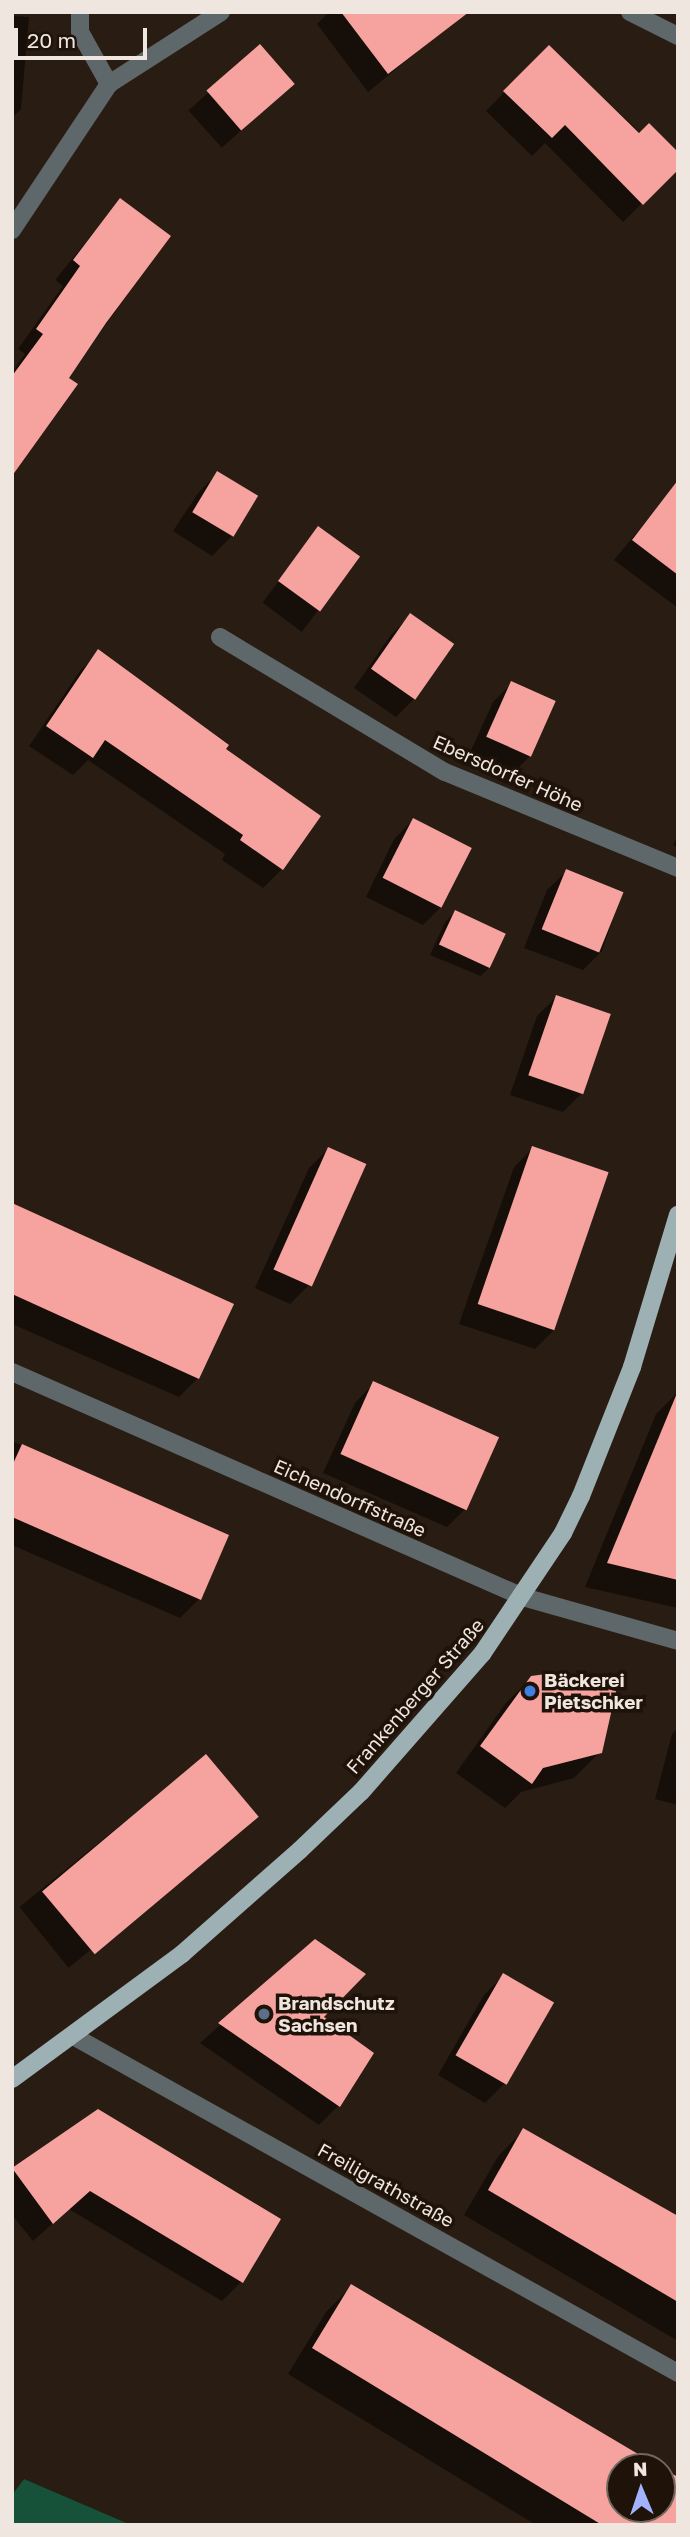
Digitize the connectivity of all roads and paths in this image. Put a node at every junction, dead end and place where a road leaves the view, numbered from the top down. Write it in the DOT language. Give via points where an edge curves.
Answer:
graph roads {
  1 [pos="80,12"];
  2 [pos="221,12"];
  3 [pos="630,12"];
  4 [pos="678,36"];
  5 [pos="109,83"];
  6 [pos="12,230"];
  7 [pos="220,637"];
  8 [pos="678,868"];
  9 [pos="678,1215"];
  10 [pos="12,1372"];
  11 [pos="523,1597"];
  12 [pos="678,1641"];
  13 [pos="73,2036"];
  14 [pos="12,2079"];
  15 [pos="678,2373"];
  1 -- 5 [label="street" via="80,32"];
  2 -- 5 [label="street"];
  3 -- 4 [label="street"];
  5 -- 6 [label="street"];
  7 -- 8 [label="street, Ebersdorfer Höhe" via="445,772"];
  9 -- 11 [label="main road, Frankenberger Straße" via="608,1432 564,1533"];
  10 -- 11 [label="street, Eichendorffstraße"];
  11 -- 12 [label="street, Eichendorffstraße"];
  11 -- 13 [label="main road, Frankenberger Straße" via="482,1654 361,1792 182,1954"];
  13 -- 14 [label="main road, Frankenberger Straße"];
  13 -- 15 [label="street, Freiligrathstraße"];
}
